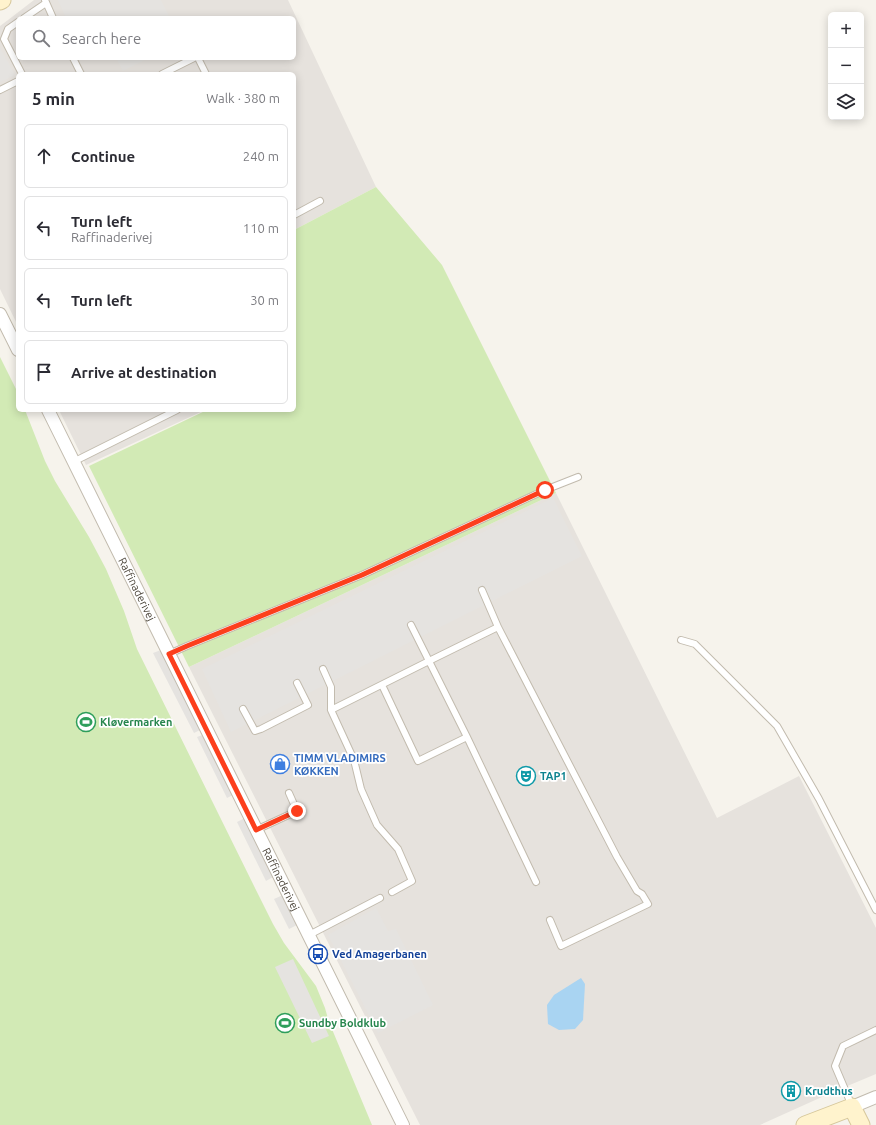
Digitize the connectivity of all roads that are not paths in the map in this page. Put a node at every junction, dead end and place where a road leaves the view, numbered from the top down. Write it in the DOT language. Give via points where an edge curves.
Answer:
graph roads {
  1 [pos="45,1"];
  2 [pos="26,16"];
  3 [pos="53,16"];
  4 [pos="16,23"];
  5 [pos="74,60"];
  6 [pos="190,60"];
  7 [pos="199,60"];
  8 [pos="21,72"];
  9 [pos="80,72"];
  10 [pos="166,72"];
  11 [pos="205,72"];
  12 [pos="16,82"];
  13 [pos="0,90"];
  14 [pos="320,201"];
  15 [pos="296,214"];
  16 [pos="0,314"];
  17 [pos="16,346"];
  18 [pos="49,412"];
  19 [pos="173,412"];
  20 [pos="73,462"];
  21 [pos="578,477"];
  22 [pos="482,590"];
  23 [pos="411,625"];
  24 [pos="498,627"];
  25 [pos="681,640"];
  26 [pos="169,654"];
  27 [pos="429,661"];
  28 [pos="323,669"];
  29 [pos="297,683"];
  30 [pos="382,684"];
  31 [pos="243,709"];
  32 [pos="331,710"];
  33 [pos="467,737"];
  34 [pos="289,793"];
  35 [pos="256,830"];
  36 [pos="536,882"];
  37 [pos="392,892"];
  38 [pos="380,898"];
  39 [pos="876,910"];
  40 [pos="550,920"];
  41 [pos="309,935"];
  42 [pos="876,1030"];
  43 [pos="876,1097"];
  44 [pos="852,1107"];
  45 [pos="403,1125"];
  46 [pos="805,1125"];
  47 [pos="861,1125"];
  1 -- 2 [label="lane"];
  1 -- 3 [label="lane"];
  4 -- 8 [label="lane" via="8,29 4,39"];
  5 -- 9 [label="lane"];
  6 -- 10 [label="lane"];
  7 -- 11 [label="lane"];
  12 -- 13 [label="lane"];
  14 -- 15 [label="lane"];
  16 -- 17 [label="street"];
  18 -- 20 [label="street, Raffinaderivej"];
  19 -- 20 [label="lane"];
  20 -- 26 [label="street, Raffinaderivej"];
  21 -- 26 [label="lane" via="362,575"];
  22 -- 24 [label="lane"];
  23 -- 27 [label="lane"];
  24 -- 27 [label="lane"];
  24 -- 40 [label="lane" via="617,858 648,904 561,946"];
  25 -- 39 [label="lane" via="695,644 777,726 820,799"];
  26 -- 35 [label="street, Raffinaderivej"];
  27 -- 30 [label="lane"];
  27 -- 33 [label="lane"];
  28 -- 32 [label="lane" via="331,687"];
  29 -- 31 [label="lane" via="308,706 255,731"];
  30 -- 32 [label="lane"];
  30 -- 33 [label="lane" via="418,761"];
  32 -- 37 [label="lane" via="354,760 361,789 377,824 398,849 412,881"];
  33 -- 36 [label="lane"];
  34 -- 35 [label="lane" via="297,811"];
  35 -- 41 [label="street, Raffinaderivej"];
  38 -- 41 [label="lane"];
  41 -- 45 [label="street, Raffinaderivej"];
  42 -- 44 [label="lane" via="843,1046 835,1066"];
  43 -- 44 [label="street"];
  44 -- 46 [label="street"];
  44 -- 47 [label="street"];
}
